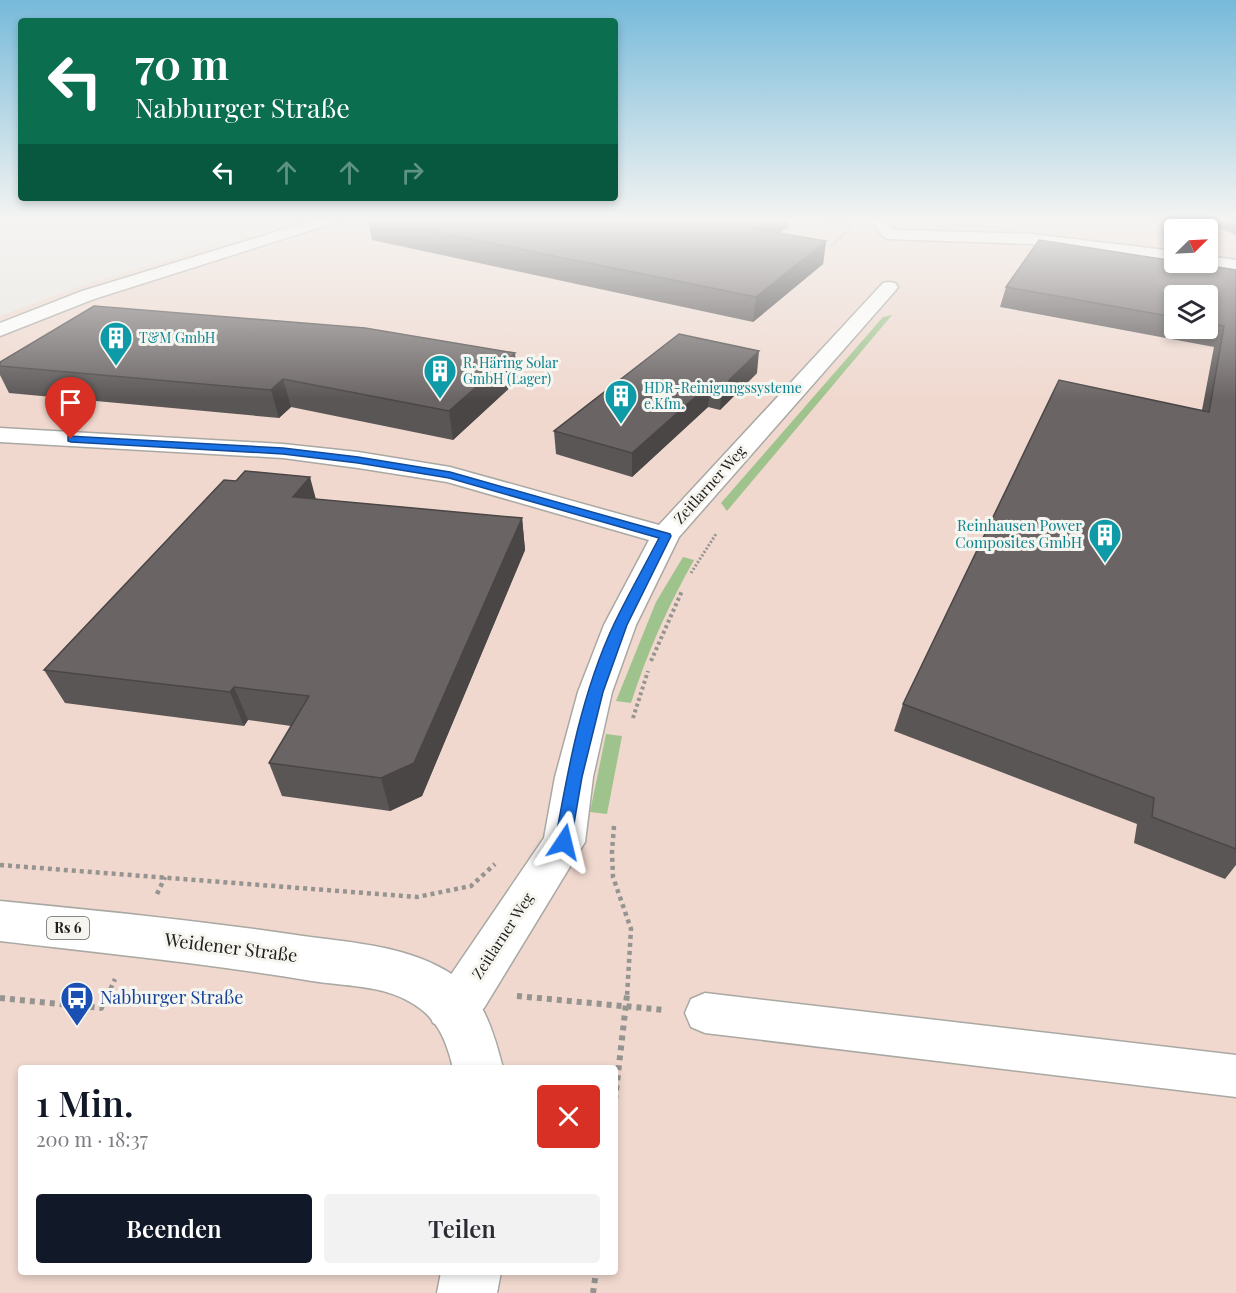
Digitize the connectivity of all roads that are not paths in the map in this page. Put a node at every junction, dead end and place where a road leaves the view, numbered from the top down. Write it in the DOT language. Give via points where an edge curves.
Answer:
graph roads {
  1 [pos="138,279"];
  2 [pos="889,287"];
  3 [pos="0,330"];
  4 [pos="0,435"];
  5 [pos="665,536"];
  6 [pos="0,921"];
  7 [pos="458,999"];
  8 [pos="705,1013"];
  9 [pos="477,1065"];
  10 [pos="1236,1076"];
  11 [pos="470,1275"];
  12 [pos="467,1293"];
  1 -- 3 [label="street"];
  2 -- 5 [label="street, Zeitlarner Weg"];
  4 -- 5 [label="street" via="283,451 358,460 450,475"];
  5 -- 7 [label="street, Zeitlarner Weg" via="620,625 595,692 574,777 564,842"];
  6 -- 7 [label="street, Weidener Straße / Rs 6" via="234,946 404,974"];
  7 -- 9 [label="street"];
  8 -- 10 [label="lane"];
  11 -- 12 [label="street"];
}
